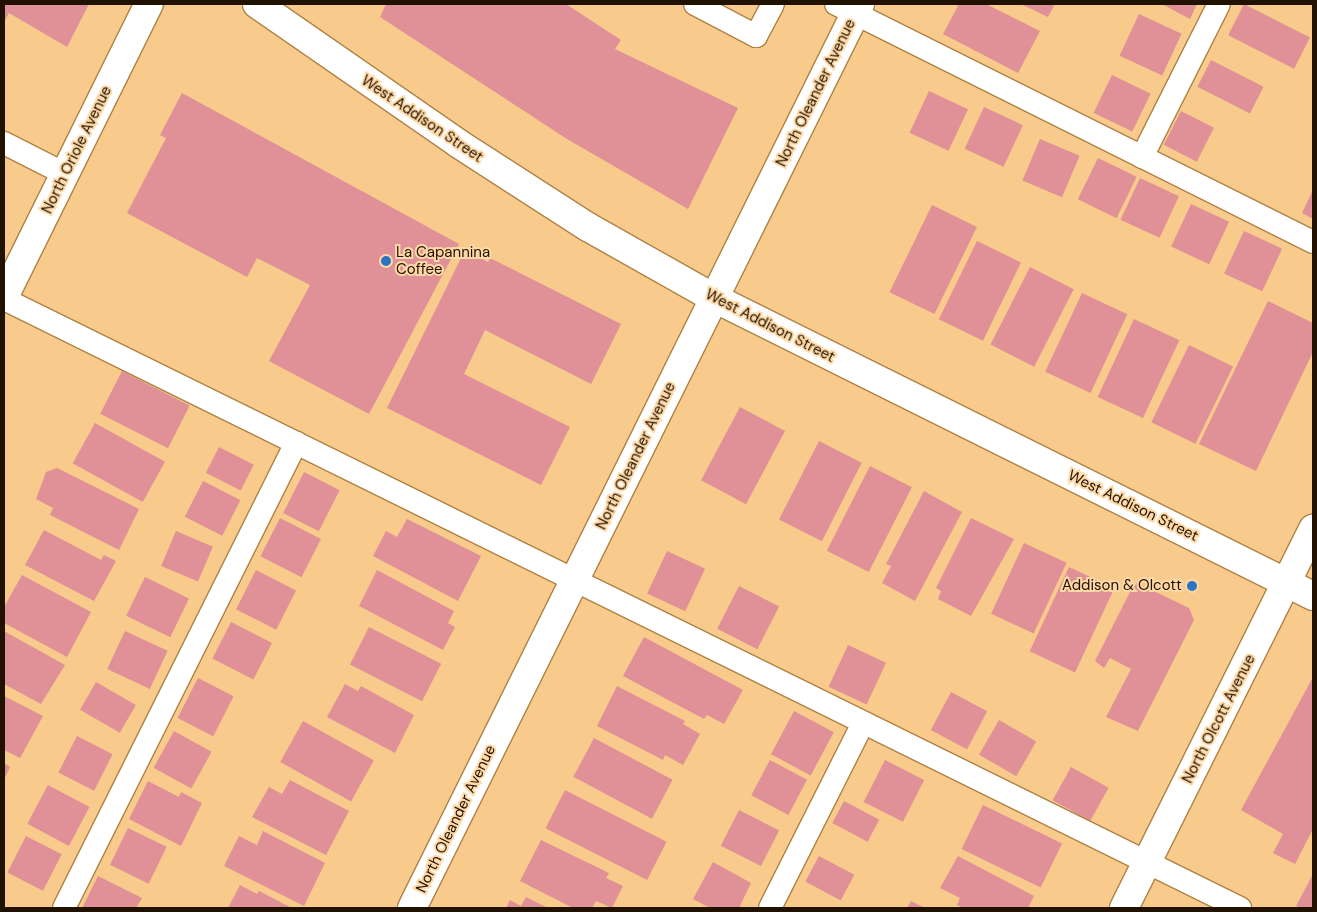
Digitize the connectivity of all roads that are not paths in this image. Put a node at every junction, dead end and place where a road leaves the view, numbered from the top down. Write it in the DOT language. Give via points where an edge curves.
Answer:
graph roads {
  1 [pos="149,4"];
  2 [pos="257,4"];
  3 [pos="695,4"];
  4 [pos="773,4"];
  5 [pos="1219,4"];
  6 [pos="851,7"];
  7 [pos="4,143"];
  8 [pos="1142,157"];
  9 [pos="65,174"];
  10 [pos="1313,242"];
  11 [pos="4,298"];
  12 [pos="714,298"];
  13 [pos="296,443"];
  14 [pos="1313,529"];
  15 [pos="574,580"];
  16 [pos="1287,582"];
  17 [pos="1313,596"];
  18 [pos="863,723"];
  19 [pos="1147,863"];
  20 [pos="64,908"];
  21 [pos="412,908"];
  22 [pos="770,908"];
  23 [pos="1124,908"];
  24 [pos="1240,908"];
  1 -- 9 [label="street, North Oriole Avenue"];
  2 -- 12 [label="street, West Addison Street" via="458,144 588,227"];
  3 -- 4 [label="lane" via="756,36"];
  5 -- 8 [label="lane"];
  6 -- 8 [label="lane"];
  6 -- 12 [label="street, North Oleander Avenue"];
  7 -- 9 [label="lane"];
  8 -- 10 [label="lane"];
  9 -- 11 [label="street, North Oriole Avenue"];
  11 -- 13 [label="lane"];
  12 -- 15 [label="street, North Oleander Avenue"];
  12 -- 16 [label="street, West Addison Street"];
  13 -- 15 [label="lane"];
  13 -- 20 [label="lane"];
  14 -- 16 [label="street, North Olcott Avenue"];
  15 -- 18 [label="lane"];
  15 -- 21 [label="street, North Oleander Avenue"];
  16 -- 17 [label="street, West Addison Street"];
  16 -- 19 [label="street, North Olcott Avenue"];
  18 -- 19 [label="lane"];
  18 -- 22 [label="lane"];
  19 -- 23 [label="street, North Olcott Avenue"];
  19 -- 24 [label="lane"];
}
